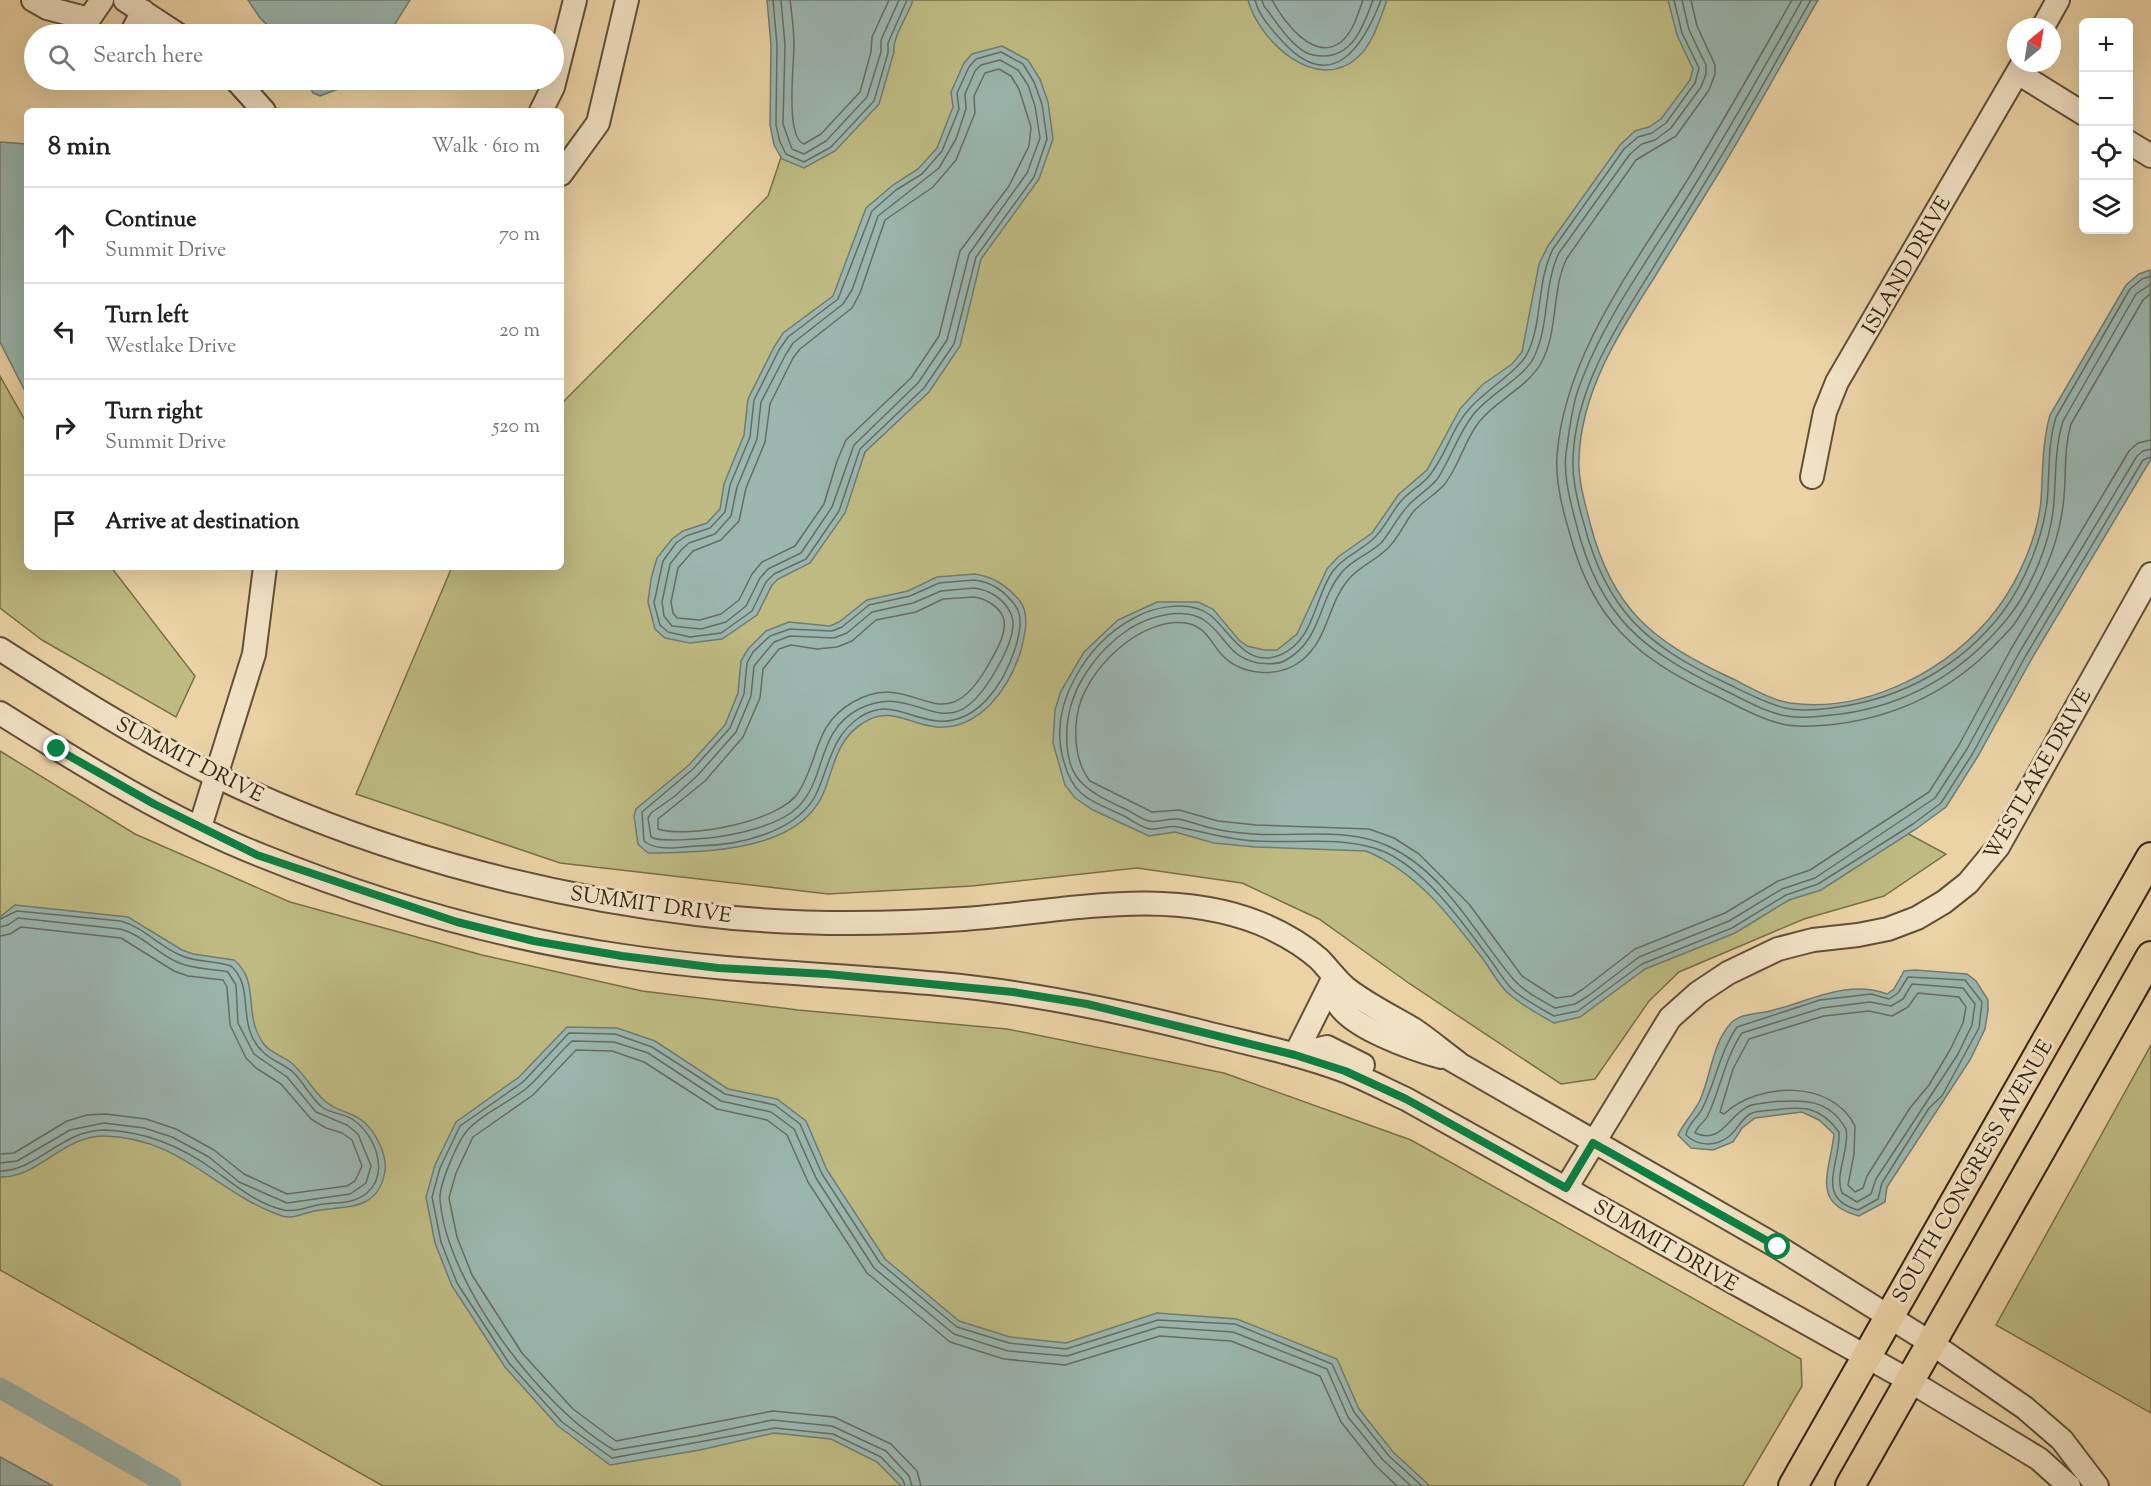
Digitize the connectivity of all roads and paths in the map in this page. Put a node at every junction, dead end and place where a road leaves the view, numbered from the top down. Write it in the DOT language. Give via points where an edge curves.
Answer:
graph roads {
  1 [pos="33,0"];
  2 [pos="102,0"];
  3 [pos="575,0"];
  4 [pos="627,0"];
  5 [pos="2058,0"];
  6 [pos="134,6"];
  7 [pos="2048,18"];
  8 [pos="132,24"];
  9 [pos="162,24"];
  10 [pos="564,44"];
  11 [pos="2019,72"];
  12 [pos="2026,72"];
  13 [pos="245,90"];
  14 [pos="552,90"];
  15 [pos="261,108"];
  16 [pos="542,108"];
  17 [pos="2079,110"];
  18 [pos="2133,145"];
  19 [pos="2151,156"];
  20 [pos="564,170"];
  21 [pos="1812,477"];
  22 [pos="265,570"];
  23 [pos="2151,574"];
  24 [pos="0,648"];
  25 [pos="0,713"];
  26 [pos="216,776"];
  27 [pos="200,827"];
  28 [pos="2151,857"];
  29 [pos="2151,956"];
  30 [pos="1334,976"];
  31 [pos="1295,1055"];
  32 [pos="1593,1143"];
  33 [pos="1566,1188"];
  34 [pos="1889,1317"];
  35 [pos="1931,1344"];
  36 [pos="1867,1357"];
  37 [pos="1910,1381"];
  38 [pos="2042,1423"];
  39 [pos="2024,1450"];
  40 [pos="1793,1486"];
  41 [pos="1850,1486"];
  42 [pos="2068,1486"];
  43 [pos="2097,1486"];
  1 -- 2 [label="street" via="47,8 89,19"];
  3 -- 10 [label="street"];
  4 -- 20 [label="street" via="598,123"];
  5 -- 7 [label="street"];
  6 -- 8 [label="street"];
  6 -- 9 [label="street"];
  11 -- 21 [label="street, ISLAND DRIVE" via="1837,382 1825,412"];
  12 -- 17 [label="street"];
  13 -- 15 [label="street"];
  14 -- 16 [label="street"];
  18 -- 19 [label="street"];
  22 -- 26 [label="street" via="254,654"];
  23 -- 32 [label="street, WESTLAKE DRIVE" via="1998,847 1968,883 1917,918 1888,929 1813,940 1778,950 1705,988 1670,1018"];
  24 -- 26 [label="street, SUMMIT DRIVE" via="110,718"];
  25 -- 27 [label="street, SUMMIT DRIVE" via="57,749"];
  26 -- 27 [label="street"];
  26 -- 30 [label="street, SUMMIT DRIVE" via="297,812 447,864 597,898 699,914 890,922 1130,903 1185,905 1223,911 1293,939"];
  27 -- 31 [label="street, SUMMIT DRIVE" via="257,855 352,888 457,922 534,941 718,968 1013,992 1087,1004"];
  28 -- 34 [label="main road, SOUTH CONGRESS AVENUE"];
  29 -- 35 [label="main road"];
  30 -- 31 [label="street"];
  30 -- 32 [label="street, SUMMIT DRIVE" via="1343,993 1357,1006"];
  31 -- 33 [label="street, SUMMIT DRIVE" via="1345,1071 1390,1092"];
  32 -- 33 [label="street, WESTLAKE DRIVE"];
  32 -- 34 [label="street, SUMMIT DRIVE" via="1778,1247"];
  33 -- 36 [label="street, SUMMIT DRIVE"];
  34 -- 35 [label="street, SUMMIT DRIVE"];
  34 -- 36 [label="main road, SOUTH CONGRESS AVENUE"];
  35 -- 37 [label="main road"];
  35 -- 38 [label="street, SUMMIT DRIVE"];
  36 -- 37 [label="street, SUMMIT DRIVE"];
  36 -- 40 [label="main road, SOUTH CONGRESS AVENUE"];
  37 -- 39 [label="street, SUMMIT DRIVE"];
  37 -- 41 [label="main road"];
  38 -- 39 [label="street"];
  38 -- 43 [label="street, SUMMIT DRIVE" via="2062,1440"];
  39 -- 42 [label="street, SUMMIT DRIVE"];
}
